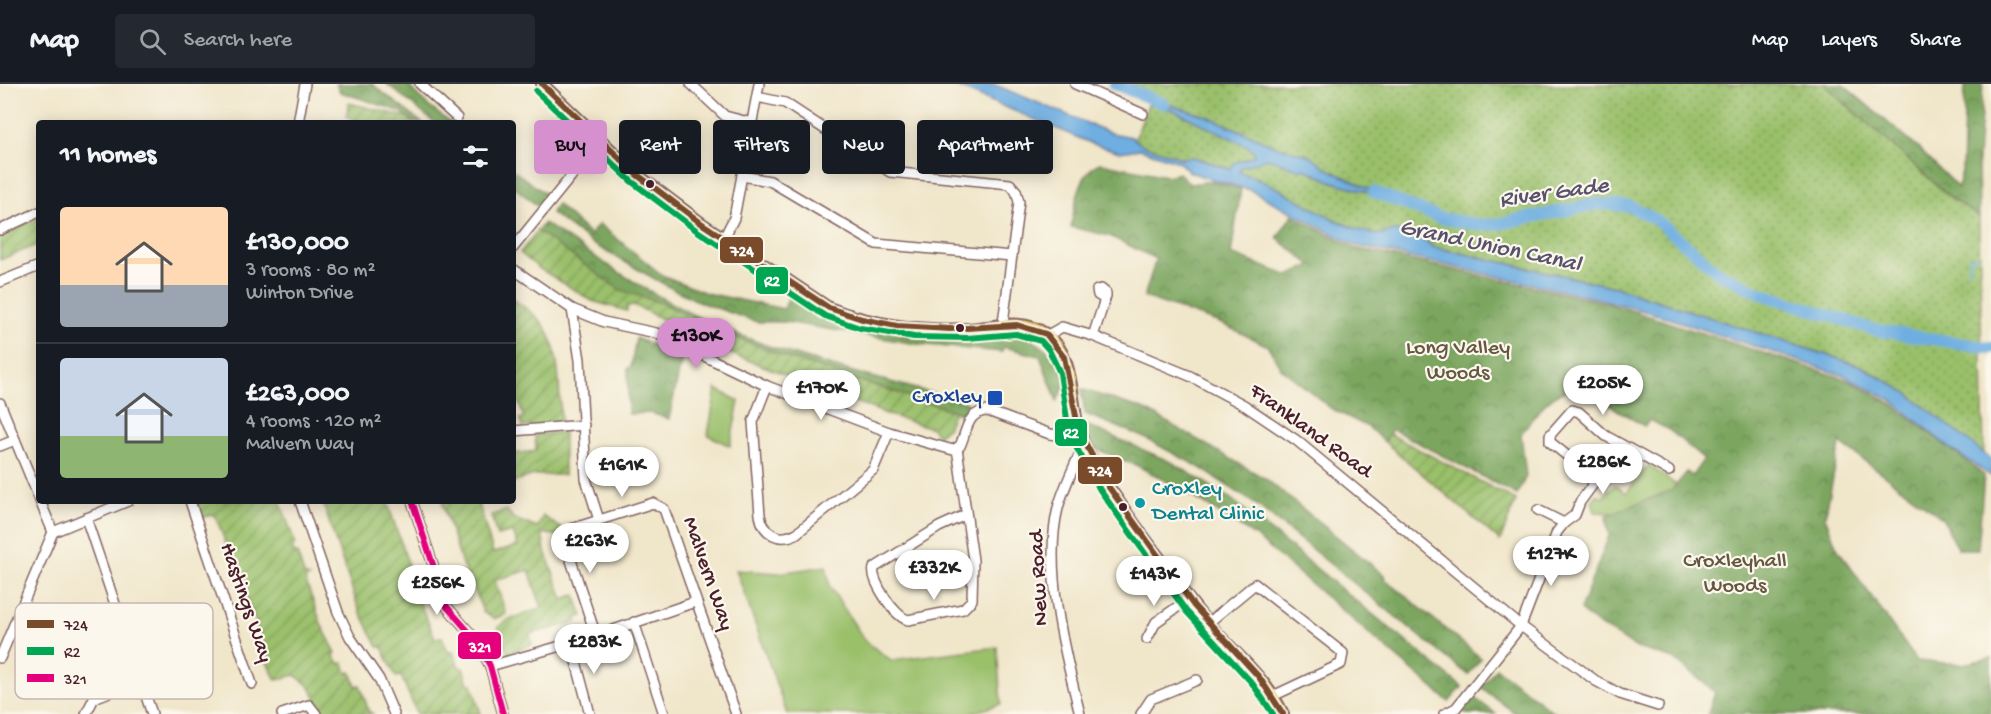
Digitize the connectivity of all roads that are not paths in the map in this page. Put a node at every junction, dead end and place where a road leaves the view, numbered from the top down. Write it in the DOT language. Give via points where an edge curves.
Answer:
graph roads {
  1 [pos="305,84"];
  2 [pos="420,84"];
  3 [pos="542,84"];
  4 [pos="691,84"];
  5 [pos="759,84"];
  6 [pos="1074,84"];
  7 [pos="757,97"];
  8 [pos="1143,114"];
  9 [pos="457,118"];
  10 [pos="299,120"];
  11 [pos="577,120"];
  12 [pos="740,120"];
  13 [pos="753,120"];
  14 [pos="607,149"];
  15 [pos="573,174"];
  16 [pos="742,176"];
  17 [pos="36,213"];
  18 [pos="0,230"];
  19 [pos="724,238"];
  20 [pos="516,244"];
  21 [pos="1012,256"];
  22 [pos="36,270"];
  23 [pos="516,271"];
  24 [pos="0,282"];
  25 [pos="1105,299"];
  26 [pos="572,309"];
  27 [pos="1003,323"];
  28 [pos="1048,335"];
  29 [pos="1093,336"];
  30 [pos="767,386"];
  31 [pos="0,403"];
  32 [pos="584,425"];
  33 [pos="516,431"];
  34 [pos="889,432"];
  35 [pos="15,440"];
  36 [pos="1082,441"];
  37 [pos="1622,445"];
  38 [pos="0,446"];
  39 [pos="957,448"];
  40 [pos="1669,471"];
  41 [pos="1596,478"];
  42 [pos="36,490"];
  43 [pos="42,504"];
  44 [pos="121,504"];
  45 [pos="191,504"];
  46 [pos="301,504"];
  47 [pos="413,504"];
  48 [pos="1538,510"];
  49 [pos="965,515"];
  50 [pos="86,518"];
  51 [pos="599,520"];
  52 [pos="1564,524"];
  53 [pos="53,532"];
  54 [pos="1189,599"];
  55 [pos="695,602"];
  56 [pos="23,603"];
  57 [pos="114,603"];
  58 [pos="15,622"];
  59 [pos="634,622"];
  60 [pos="1208,623"];
  61 [pos="1521,626"];
  62 [pos="596,636"];
  63 [pos="1147,639"];
  64 [pos="571,643"];
  65 [pos="0,658"];
  66 [pos="490,666"];
  67 [pos="1197,680"];
  68 [pos="252,684"];
  69 [pos="1273,696"];
  70 [pos="94,699"];
  71 [pos="147,699"];
  72 [pos="1658,706"];
  73 [pos="86,714"];
  74 [pos="152,714"];
  75 [pos="282,714"];
  76 [pos="316,714"];
  77 [pos="394,714"];
  78 [pos="503,714"];
  79 [pos="590,714"];
  80 [pos="664,714"];
  81 [pos="736,714"];
  82 [pos="1080,714"];
  83 [pos="1141,714"];
  84 [pos="1283,714"];
  85 [pos="1444,714"];
  1 -- 10 [label="street"];
  2 -- 9 [label="street"];
  3 -- 11 [label="main road"];
  4 -- 12 [label="street" via="725,116"];
  5 -- 7 [label="street"];
  6 -- 8 [label="street"];
  7 -- 13 [label="street"];
  7 -- 21 [label="street" via="785,103 890,172 1010,183 1019,202"];
  14 -- 19 [label="main road"];
  15 -- 20 [label="street"];
  16 -- 19 [label="street" via="734,218"];
  16 -- 21 [label="street" via="770,181 876,244"];
  17 -- 18 [label="street"];
  19 -- 27 [label="main road" via="819,302 849,316 930,328 968,329"];
  21 -- 27 [label="street"];
  22 -- 24 [label="street"];
  23 -- 26 [label="street"];
  25 -- 29 [label="street"];
  26 -- 30 [label="street" via="604,322 656,333"];
  26 -- 32 [label="street"];
  27 -- 28 [label="main road" via="1023,324"];
  28 -- 29 [label="street, Frankland Road" via="1062,327"];
  28 -- 36 [label="main road" via="1064,360"];
  29 -- 61 [label="street, Frankland Road" via="1190,376 1279,428"];
  30 -- 34 [label="street"];
  30 -- 34 [label="street" via="753,429 760,515 762,525 773,535 797,533 873,470"];
  31 -- 35 [label="street"];
  32 -- 33 [label="street"];
  32 -- 51 [label="street" via="586,478"];
  34 -- 39 [label="street"];
  35 -- 38 [label="street"];
  35 -- 42 [label="street"];
  36 -- 39 [label="street" via="983,411 969,420"];
  36 -- 54 [label="main road"];
  36 -- 82 [label="street, New Road" via="1061,500 1053,549 1061,630"];
  37 -- 40 [label="street"];
  37 -- 41 [label="street"];
  37 -- 41 [label="street" via="1575,410 1568,412 1550,440"];
  39 -- 49 [label="street"];
  41 -- 52 [label="street" via="1575,515"];
  43 -- 53 [label="street"];
  44 -- 50 [label="street"];
  45 -- 68 [label="street, Hastings Way"];
  46 -- 77 [label="street" via="338,612 379,679"];
  47 -- 66 [label="street" via="447,607 477,641"];
  48 -- 52 [label="street"];
  49 -- 49 [label="street" via="973,560 970,604 963,609 908,620 899,617 874,577 874,568"];
  50 -- 53 [label="street"];
  50 -- 57 [label="street"];
  51 -- 55 [label="street, Malvern Way" via="653,503 664,509"];
  51 -- 62 [label="street, Malvern Way" via="571,529 565,542"];
  52 -- 61 [label="street" via="1557,532"];
  53 -- 56 [label="street"];
  54 -- 60 [label="main road"];
  54 -- 63 [label="street" via="1156,622"];
  55 -- 59 [label="street"];
  55 -- 81 [label="street, Malvern Way"];
  58 -- 65 [label="street"];
  59 -- 62 [label="street"];
  59 -- 80 [label="street"];
  60 -- 69 [label="main road"];
  60 -- 69 [label="street" via="1255,584 1260,585 1343,653 1341,664"];
  61 -- 72 [label="street, Frankland Road" via="1596,681 1620,694"];
  61 -- 85 [label="street" via="1456,708"];
  62 -- 64 [label="street"];
  64 -- 66 [label="street"];
  64 -- 79 [label="street"];
  66 -- 78 [label="street"];
  67 -- 83 [label="street" via="1155,696"];
  69 -- 84 [label="main road"];
  70 -- 73 [label="street"];
  71 -- 74 [label="street"];
  75 -- 76 [label="street" via="309,705"];
}
